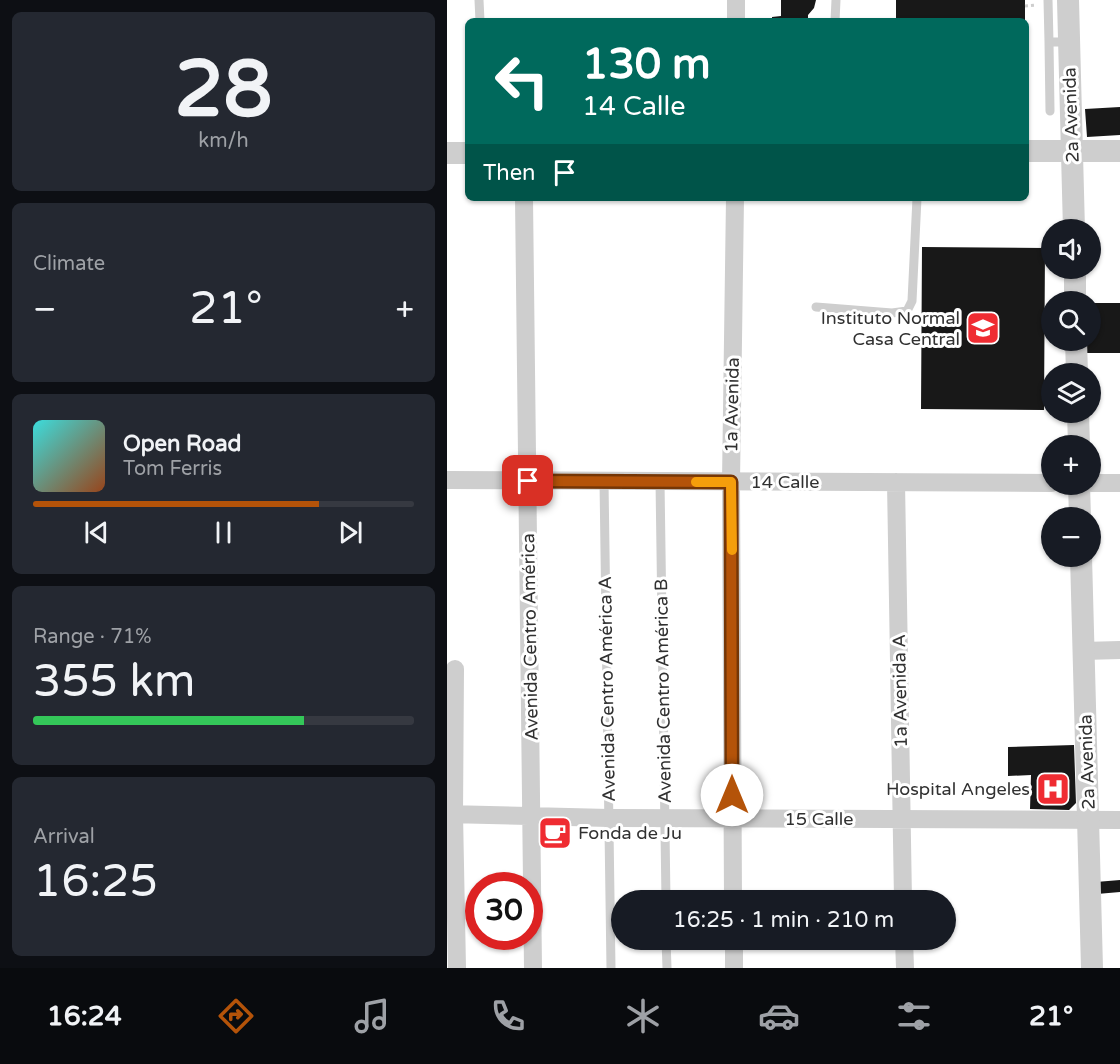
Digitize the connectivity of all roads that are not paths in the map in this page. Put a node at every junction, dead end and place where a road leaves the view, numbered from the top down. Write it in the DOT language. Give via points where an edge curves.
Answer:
graph roads {
  1 [pos="479,0"];
  2 [pos="736,0"];
  3 [pos="836,0"];
  4 [pos="1048,0"];
  5 [pos="1068,0"];
  6 [pos="480,18"];
  7 [pos="736,18"];
  8 [pos="835,18"];
  9 [pos="1059,42"];
  10 [pos="1050,111"];
  11 [pos="1029,151"];
  12 [pos="1072,151"];
  13 [pos="1120,152"];
  14 [pos="447,153"];
  15 [pos="465,153"];
  16 [pos="524,201"];
  17 [pos="735,201"];
  18 [pos="917,201"];
  19 [pos="1074,219"];
  20 [pos="816,307"];
  21 [pos="447,480"];
  22 [pos="528,481"];
  23 [pos="604,481"];
  24 [pos="660,481"];
  25 [pos="731,482"];
  26 [pos="896,482"];
  27 [pos="1041,483"];
  28 [pos="1101,483"];
  29 [pos="1120,483"];
  30 [pos="1081,567"];
  31 [pos="1120,650"];
  32 [pos="1083,651"];
  33 [pos="455,669"];
  34 [pos="450,814"];
  35 [pos="532,816"];
  36 [pos="609,818"];
  37 [pos="665,818"];
  38 [pos="732,818"];
  39 [pos="902,819"];
  40 [pos="1089,820"];
  41 [pos="1120,820"];
  42 [pos="666,890"];
  43 [pos="733,890"];
  44 [pos="903,890"];
  45 [pos="666,950"];
  46 [pos="734,950"];
  47 [pos="904,950"];
  48 [pos="457,968"];
  49 [pos="533,968"];
  50 [pos="611,968"];
  51 [pos="667,968"];
  52 [pos="734,968"];
  53 [pos="905,968"];
  54 [pos="1092,968"];
  1 -- 6 [label="lane"];
  2 -- 7 [label="street"];
  3 -- 8 [label="lane"];
  4 -- 9 [label="lane"];
  5 -- 9 [label="street, 2a Avenida"];
  9 -- 10 [label="lane"];
  9 -- 12 [label="street, 2a Avenida"];
  11 -- 12 [label="street"];
  12 -- 13 [label="street"];
  12 -- 19 [label="street, 2a Avenida"];
  14 -- 15 [label="street"];
  16 -- 22 [label="street, Avenida Centro América"];
  17 -- 25 [label="street, 1a Avenida"];
  18 -- 20 [label="lane" via="912,301 907,311"];
  21 -- 22 [label="street, 14 Calle"];
  22 -- 23 [label="street, 14 Calle"];
  22 -- 35 [label="street, Avenida Centro América"];
  23 -- 24 [label="street, 14 Calle"];
  23 -- 36 [label="lane, Avenida Centro América A"];
  24 -- 25 [label="street, 14 Calle"];
  24 -- 37 [label="lane, Avenida Centro América B"];
  25 -- 26 [label="street, 14 Calle"];
  25 -- 38 [label="street, 1a Avenida"];
  26 -- 27 [label="street, 14 Calle"];
  26 -- 39 [label="street, 1a Avenida A"];
  28 -- 29 [label="street"];
  30 -- 32 [label="street, 2a Avenida"];
  31 -- 32 [label="street"];
  32 -- 40 [label="street, 2a Avenida"];
  33 -- 34 [label="street"];
  34 -- 35 [label="street, 15 Calle"];
  34 -- 48 [label="street"];
  35 -- 36 [label="street, 15 Calle"];
  35 -- 49 [label="street, Avenida Centro América"];
  36 -- 37 [label="street, 15 Calle"];
  36 -- 50 [label="lane, Avenida Centro América A"];
  37 -- 38 [label="street, 15 Calle"];
  37 -- 42 [label="lane, Avenida Centro América B"];
  38 -- 39 [label="street, 15 Calle"];
  38 -- 43 [label="street, 1a Avenida"];
  39 -- 40 [label="street, 15 Calle"];
  39 -- 44 [label="street, 1a Avenida A"];
  40 -- 41 [label="street, 15 Calle"];
  40 -- 54 [label="street, 2a Avenida"];
  45 -- 51 [label="lane"];
  46 -- 52 [label="street"];
  47 -- 53 [label="street"];
}
